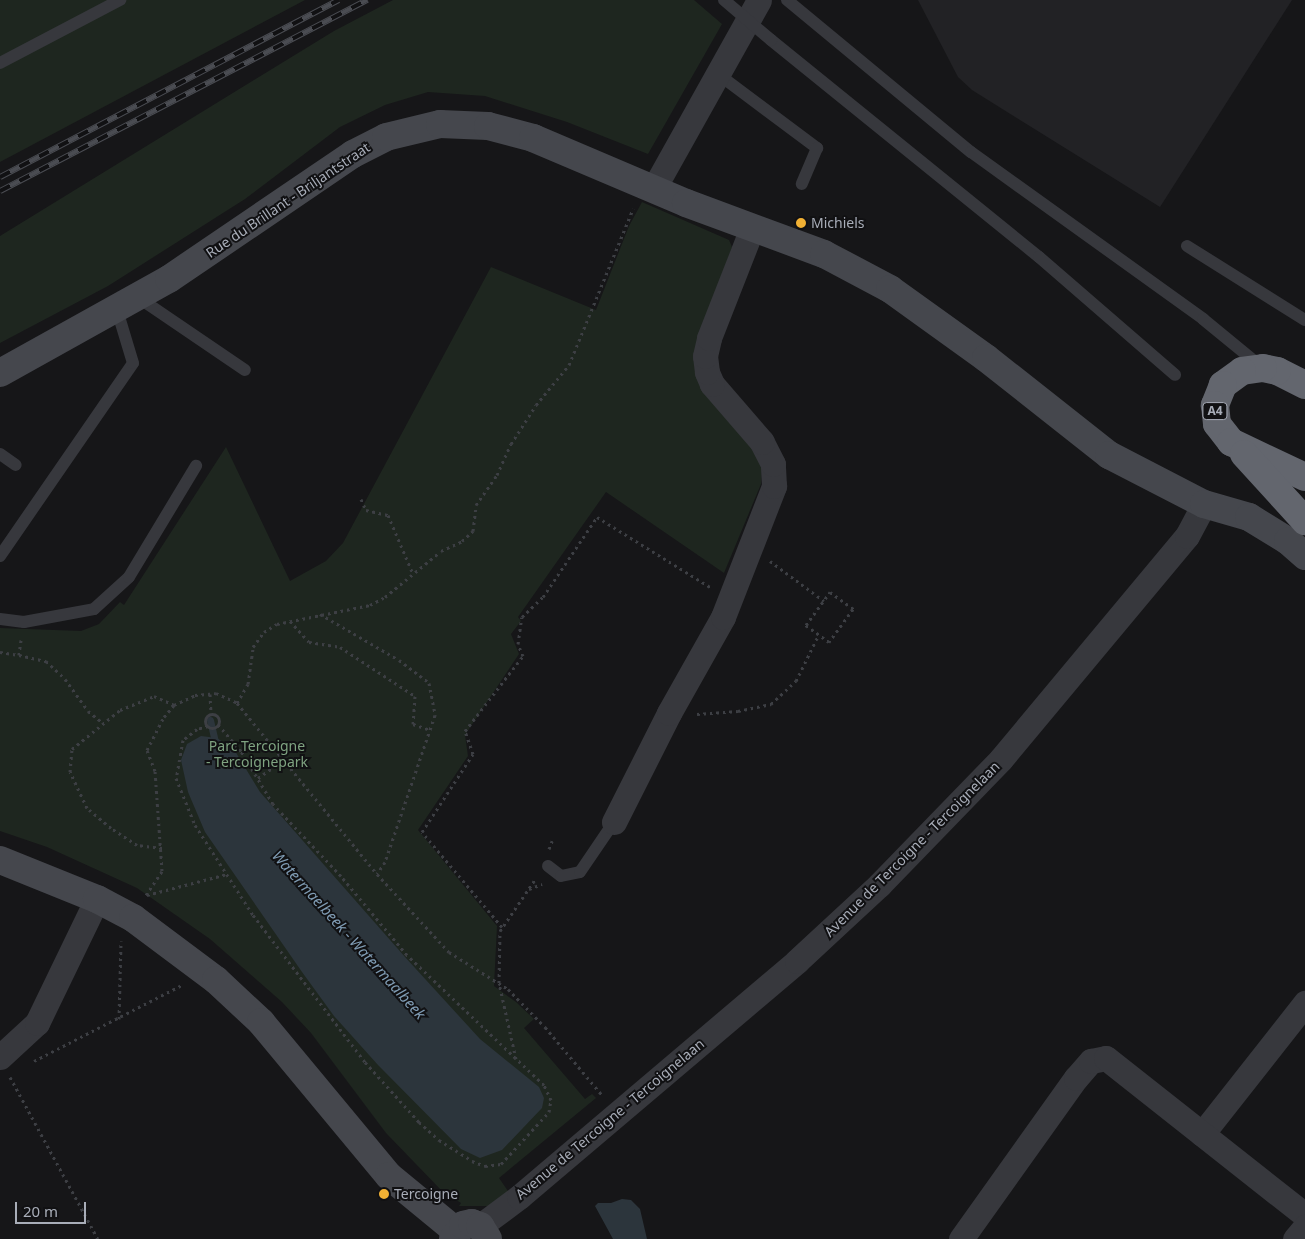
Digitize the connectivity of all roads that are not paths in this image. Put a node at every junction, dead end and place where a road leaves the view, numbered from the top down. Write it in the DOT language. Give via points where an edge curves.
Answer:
graph roads {
  1 [pos="120,0"];
  2 [pos="724,0"];
  3 [pos="759,0"];
  4 [pos="792,4"];
  5 [pos="0,63"];
  6 [pos="718,74"];
  7 [pos="802,184"];
  8 [pos="654,188"];
  9 [pos="752,228"];
  10 [pos="1187,246"];
  11 [pos="128,304"];
  12 [pos="1305,320"];
  13 [pos="1263,368"];
  14 [pos="245,370"];
  15 [pos="0,373"];
  16 [pos="1175,375"];
  17 [pos="1305,384"];
  18 [pos="1240,449"];
  19 [pos="0,454"];
  20 [pos="16,465"];
  21 [pos="196,466"];
  22 [pos="1305,477"];
  23 [pos="1204,504"];
  24 [pos="1305,521"];
  25 [pos="0,556"];
  26 [pos="1305,556"];
  27 [pos="0,619"];
  28 [pos="614,822"];
  29 [pos="0,860"];
  30 [pos="545,864"];
  31 [pos="97,899"];
  32 [pos="1305,1003"];
  33 [pos="9,1064"];
  34 [pos="1202,1134"];
  35 [pos="1305,1215"];
  36 [pos="1305,1227"];
  37 [pos="469,1234"];
  38 [pos="961,1239"];
  39 [pos="1295,1239"];
  1 -- 5 [label="lane"];
  2 -- 16 [label="lane, bridge" via="1039,257"];
  3 -- 6 [label="street"];
  4 -- 13 [label="lane" via="971,152 1202,319"];
  6 -- 7 [label="lane" via="818,148"];
  6 -- 8 [label="street"];
  8 -- 9 [label="street, Rue du Brillant - Briljantstraat"];
  8 -- 11 [label="street, Rue du Brillant - Briljantstraat" via="533,138 488,126 440,124 386,136 353,154"];
  9 -- 23 [label="street, Rue du Brillant - Briljantstraat" via="824,254 890,289 986,358 1109,455"];
  9 -- 28 [label="street" via="705,356 712,384 762,442 773,464 774,486 729,602"];
  10 -- 12 [label="lane"];
  11 -- 14 [label="lane"];
  11 -- 15 [label="street, Rue du Brillant - Briljantstraat"];
  11 -- 25 [label="lane" via="133,363"];
  13 -- 17 [label="highway, A4"];
  13 -- 18 [label="highway, A4" via="1242,371 1231,377 1217,394 1217,424"];
  18 -- 22 [label="highway, A4"];
  18 -- 24 [label="highway"];
  19 -- 20 [label="lane"];
  21 -- 27 [label="lane" via="129,577 94,609 24,622"];
  23 -- 26 [label="street, Rue du Brillant - Briljantstraat" via="1248,517 1288,541"];
  23 -- 37 [label="street, Avenue de Tercoigne - Tercoignelaan" via="1188,536 1001,759 879,885 782,974 519,1197"];
  28 -- 30 [label="lane" via="580,872 561,876"];
  29 -- 31 [label="street"];
  31 -- 33 [label="street" via="37,1023"];
  31 -- 37 [label="street" via="133,918 229,992 261,1022 305,1072 345,1126 389,1176"];
  32 -- 34 [label="street"];
  34 -- 35 [label="street"];
  34 -- 38 [label="street" via="1106,1058 1091,1061"];
  36 -- 39 [label="street"];
}
